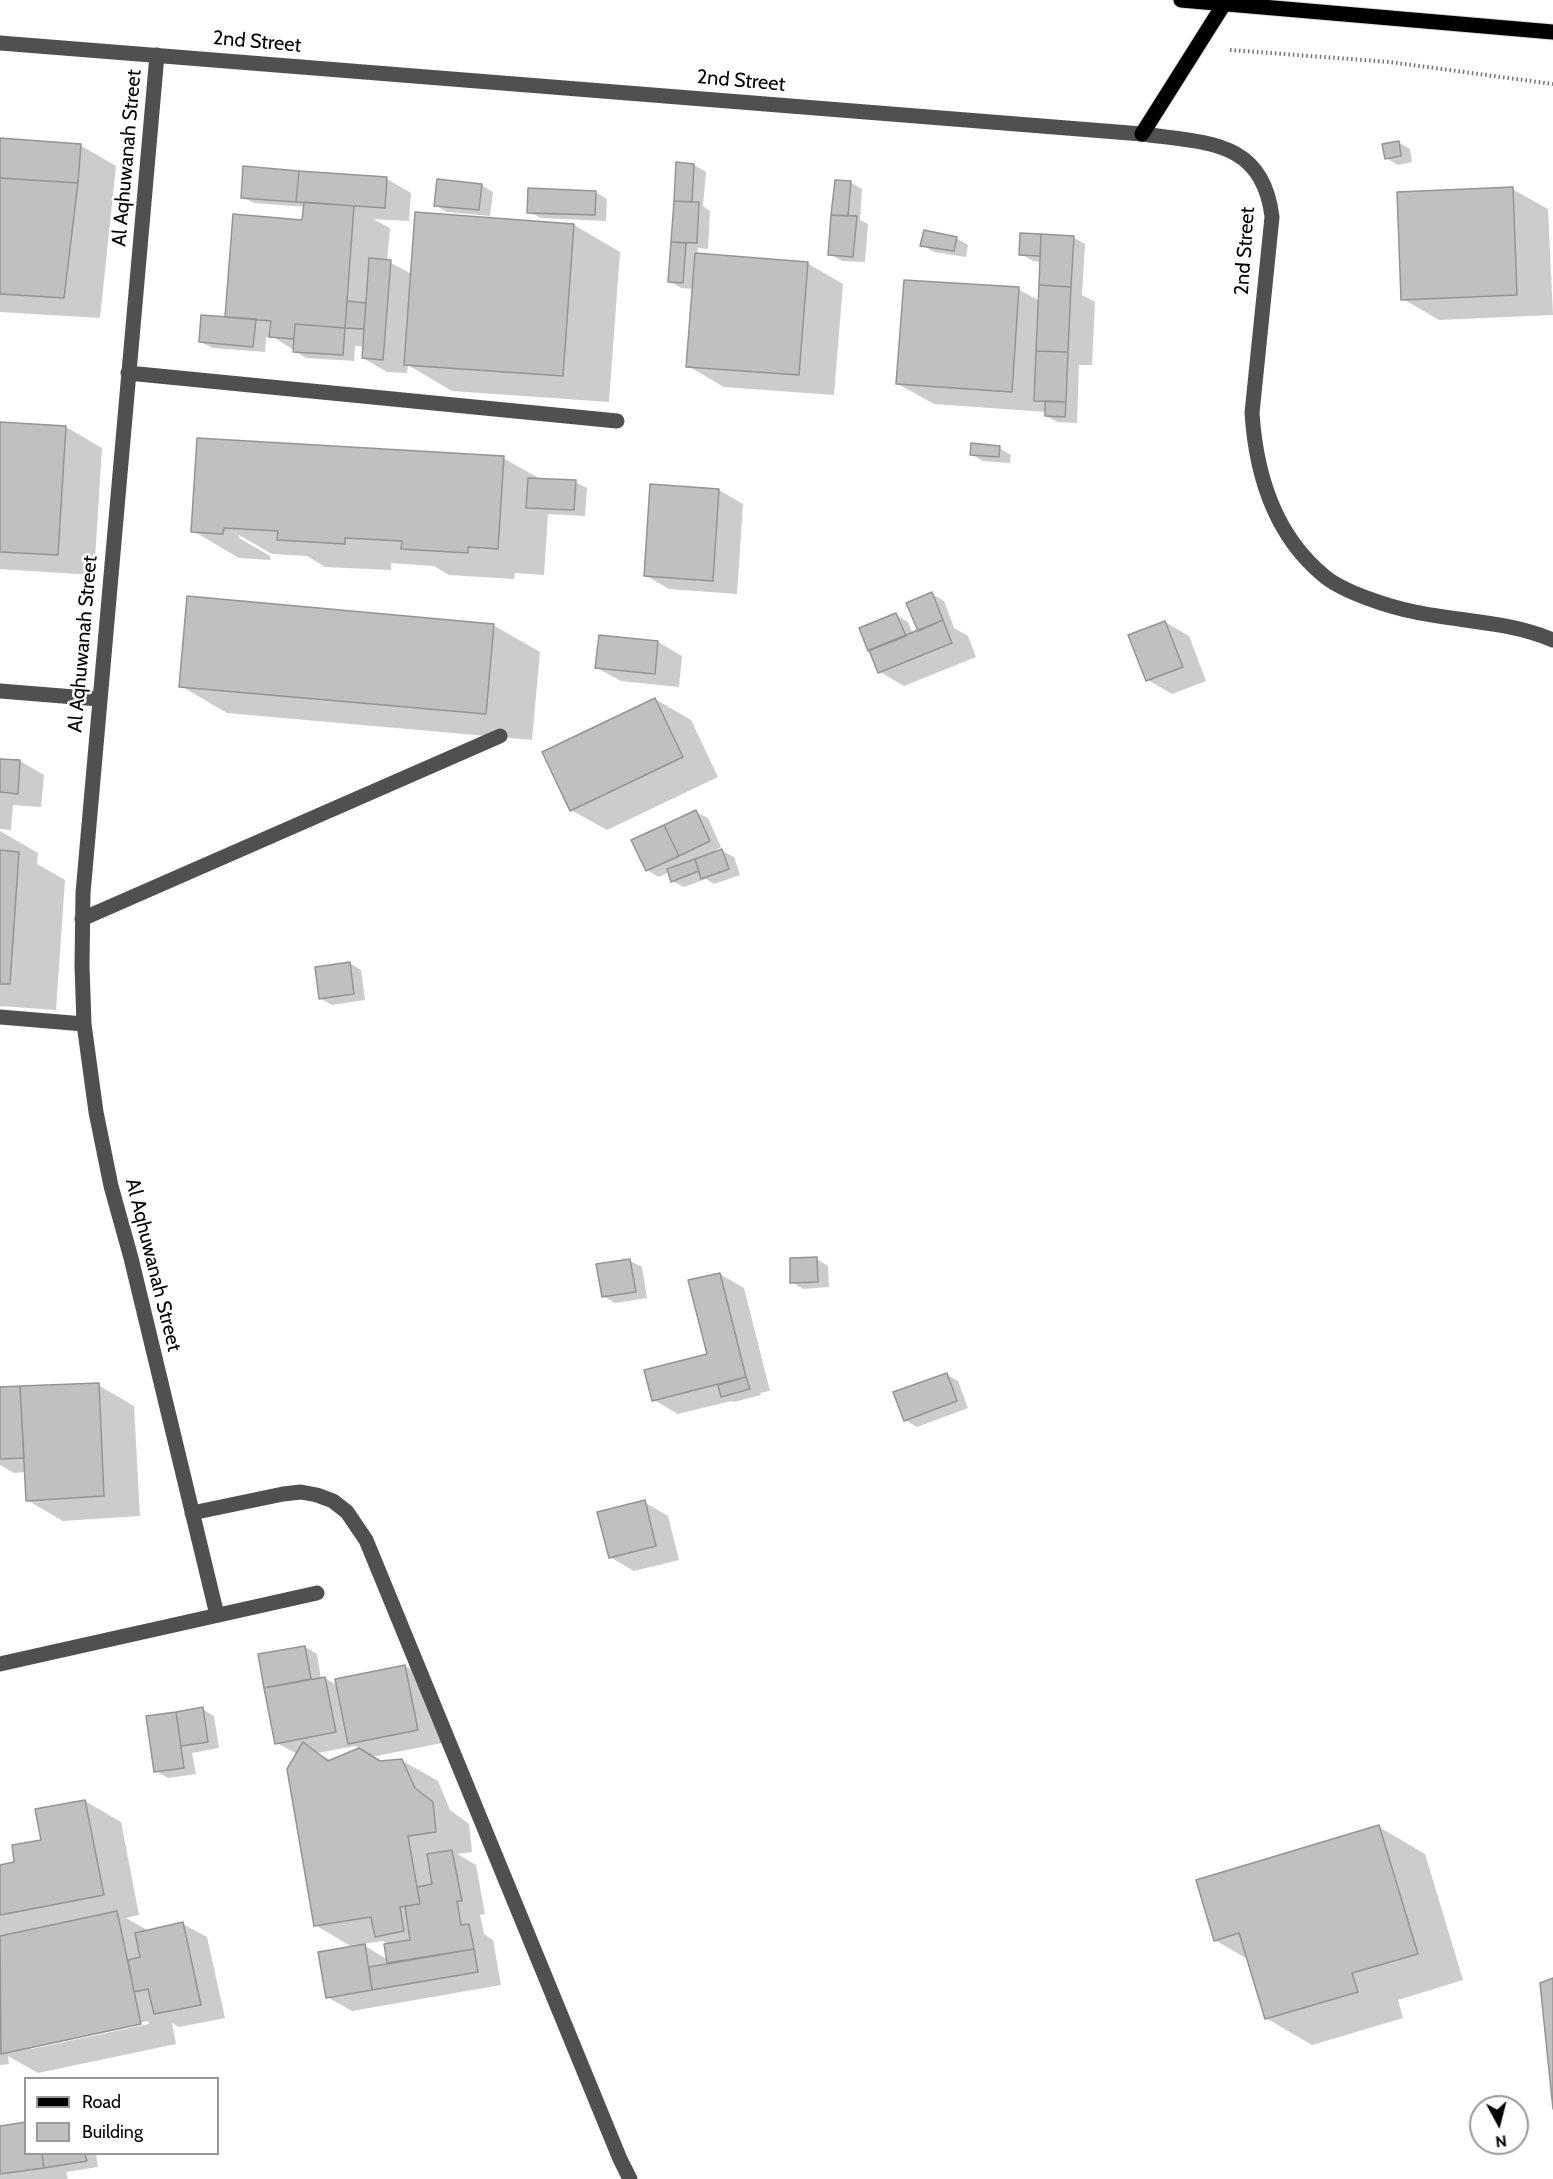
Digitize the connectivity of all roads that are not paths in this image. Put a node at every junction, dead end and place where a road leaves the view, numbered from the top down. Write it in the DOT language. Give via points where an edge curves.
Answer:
graph roads {
  1 [pos="1181,0"];
  2 [pos="1224,4"];
  3 [pos="1553,32"];
  4 [pos="0,43"];
  5 [pos="157,55"];
  6 [pos="1142,134"];
  7 [pos="128,373"];
  8 [pos="616,421"];
  9 [pos="1553,640"];
  10 [pos="0,691"];
  11 [pos="99,699"];
  12 [pos="500,736"];
  13 [pos="82,919"];
  14 [pos="0,1017"];
  15 [pos="84,1024"];
  16 [pos="192,1513"];
  17 [pos="317,1593"];
  18 [pos="217,1615"];
  19 [pos="0,1664"];
  20 [pos="630,2179"];
  1 -- 2 [label="main road"];
  2 -- 3 [label="main road"];
  2 -- 6 [label="main road"];
  4 -- 5 [label="street, 2nd Street"];
  5 -- 6 [label="street, 2nd Street"];
  5 -- 7 [label="street, Al Aqhuwanah Street"];
  6 -- 9 [label="street, 2nd Street" via="1221,146 1253,166 1264,182 1272,218 1254,381 1254,446 1272,505 1303,556 1324,577 1352,592 1414,612 1508,625"];
  7 -- 8 [label="street"];
  7 -- 11 [label="street, Al Aqhuwanah Street"];
  10 -- 11 [label="street"];
  11 -- 13 [label="street, Al Aqhuwanah Street"];
  12 -- 13 [label="street"];
  13 -- 15 [label="street, Al Aqhuwanah Street"];
  14 -- 15 [label="street"];
  15 -- 16 [label="street, Al Aqhuwanah Street" via="111,1186"];
  16 -- 18 [label="street, Al Aqhuwanah Street"];
  16 -- 20 [label="street" via="301,1492 333,1501 357,1525 370,1548"];
  17 -- 18 [label="street"];
  18 -- 19 [label="street"];
}
